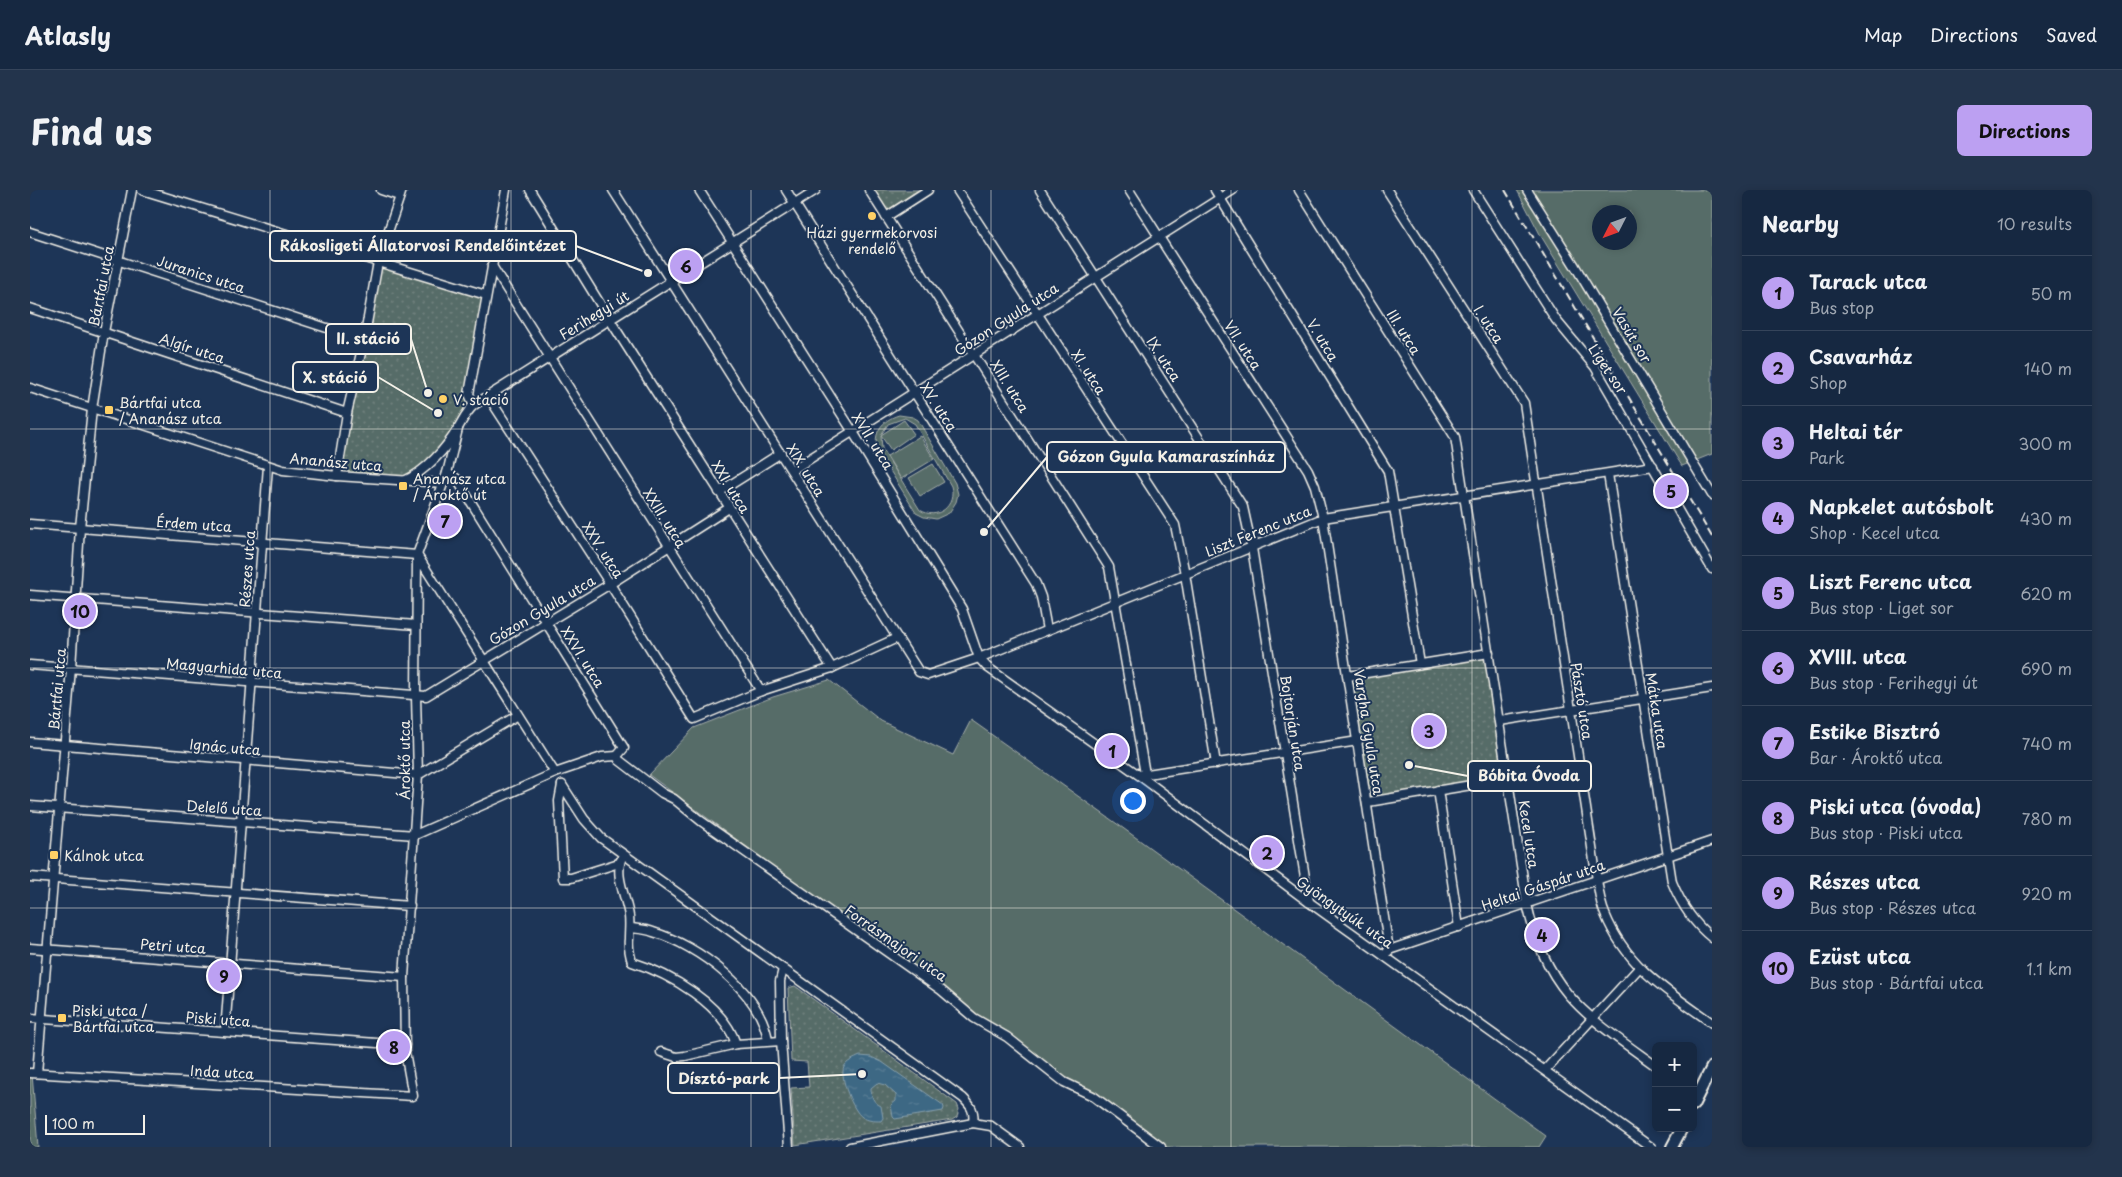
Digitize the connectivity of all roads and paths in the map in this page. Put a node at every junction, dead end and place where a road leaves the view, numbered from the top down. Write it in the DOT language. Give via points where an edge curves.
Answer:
graph roads {
  1 [pos="132,190"];
  2 [pos="142,190"];
  3 [pos="381,190"];
  4 [pos="506,190"];
  5 [pos="530,190"];
  6 [pos="613,190"];
  7 [pos="699,190"];
  8 [pos="786,190"];
  9 [pos="816,190"];
  10 [pos="869,190"];
  11 [pos="928,190"];
  12 [pos="957,190"];
  13 [pos="1040,190"];
  14 [pos="1129,190"];
  15 [pos="1215,190"];
  16 [pos="1234,190"];
  17 [pos="1299,190"];
  18 [pos="1387,190"];
  19 [pos="1472,190"];
  20 [pos="1526,190"];
  21 [pos="400,193"];
  22 [pos="1220,198"];
  23 [pos="794,204"];
  24 [pos="886,217"];
  25 [pos="30,232"];
  26 [pos="1159,238"];
  27 [pos="732,243"];
  28 [pos="118,261"];
  29 [pos="378,262"];
  30 [pos="492,266"];
  31 [pos="1096,276"];
  32 [pos="671,282"];
  33 [pos="486,295"];
  34 [pos="30,308"];
  35 [pos="1036,314"];
  36 [pos="610,320"];
  37 [pos="104,332"];
  38 [pos="364,340"];
  39 [pos="975,354"];
  40 [pos="549,358"];
  41 [pos="30,388"];
  42 [pos="914,392"];
  43 [pos="488,396"];
  44 [pos="474,405"];
  45 [pos="92,409"];
  46 [pos="347,413"];
  47 [pos="458,429"];
  48 [pos="853,432"];
  49 [pos="781,453"];
  50 [pos="268,466"];
  51 [pos="1653,466"];
  52 [pos="792,470"];
  53 [pos="447,473"];
  54 [pos="1608,474"];
  55 [pos="337,476"];
  56 [pos="404,481"];
  57 [pos="442,483"];
  58 [pos="1537,485"];
  59 [pos="719,492"];
  60 [pos="1466,496"];
  61 [pos="1712,496"];
  62 [pos="729,508"];
  63 [pos="1394,508"];
  64 [pos="1323,518"];
  65 [pos="30,524"];
  66 [pos="80,528"];
  67 [pos="262,542"];
  68 [pos="668,546"];
  69 [pos="1252,548"];
  70 [pos="417,555"];
  71 [pos="1712,569"];
  72 [pos="1186,574"];
  73 [pos="610,584"];
  74 [pos="30,595"];
  75 [pos="76,599"];
  76 [pos="1116,602"];
  77 [pos="256,612"];
  78 [pos="547,622"];
  79 [pos="416,625"];
  80 [pos="1047,630"];
  81 [pos="898,638"];
  82 [pos="1489,653"];
  83 [pos="979,658"];
  84 [pos="484,660"];
  85 [pos="1420,664"];
  86 [pos="30,665"];
  87 [pos="71,668"];
  88 [pos="832,668"];
  89 [pos="919,672"];
  90 [pos="1348,676"];
  91 [pos="252,682"];
  92 [pos="1712,688"];
  93 [pos="761,691"];
  94 [pos="416,696"];
  95 [pos="1642,698"];
  96 [pos="1570,708"];
  97 [pos="518,715"];
  98 [pos="1500,721"];
  99 [pos="1358,740"];
  100 [pos="30,742"];
  101 [pos="64,745"];
  102 [pos="1285,753"];
  103 [pos="617,756"];
  104 [pos="246,761"];
  105 [pos="1216,764"];
  106 [pos="555,773"];
  107 [pos="1142,775"];
  108 [pos="418,776"];
  109 [pos="1508,779"];
  110 [pos="1438,790"];
  111 [pos="1368,802"];
  112 [pos="30,806"];
  113 [pos="59,808"];
  114 [pos="240,822"];
  115 [pos="415,835"];
  116 [pos="1712,841"];
  117 [pos="624,855"];
  118 [pos="1667,857"];
  119 [pos="619,863"];
  120 [pos="30,877"];
  121 [pos="53,879"];
  122 [pos="1596,880"];
  123 [pos="236,892"];
  124 [pos="1309,902"];
  125 [pos="1527,904"];
  126 [pos="410,906"];
  127 [pos="1459,927"];
  128 [pos="630,928"];
  129 [pos="1712,938"];
  130 [pos="30,948"];
  131 [pos="47,949"];
  132 [pos="1387,953"];
  133 [pos="229,963"];
  134 [pos="1639,968"];
  135 [pos="782,969"];
  136 [pos="404,977"];
  137 [pos="30,1018"];
  138 [pos="42,1019"];
  139 [pos="1592,1019"];
  140 [pos="1712,1022"];
  141 [pos="224,1032"];
  142 [pos="768,1041"];
  143 [pos="781,1041"];
  144 [pos="736,1044"];
  145 [pos="405,1045"];
  146 [pos="661,1052"];
  147 [pos="1652,1063"];
  148 [pos="1712,1067"];
  149 [pos="1545,1070"];
  150 [pos="34,1073"];
  151 [pos="1697,1094"];
  152 [pos="413,1096"];
  153 [pos="973,1123"];
  154 [pos="1680,1132"];
  155 [pos="789,1147"];
  156 [pos="850,1147"];
  157 [pos="1020,1147"];
  158 [pos="1162,1147"];
  159 [pos="1651,1147"];
  160 [pos="1672,1147"];
  1 -- 28 [label="street, Bártfai utca"];
  2 -- 29 [label="street"];
  3 -- 21 [label="street"];
  4 -- 30 [label="street"];
  5 -- 36 [label="street, XXI. utca"];
  6 -- 32 [label="street, XIX. utca"];
  7 -- 27 [label="street, XVII. utca"];
  8 -- 23 [label="street, XV. utca"];
  9 -- 23 [label="street, Ferihegyi út"];
  10 -- 24 [label="street, XIII. utca"];
  11 -- 24 [label="street"];
  12 -- 35 [label="street, XI. utca"];
  13 -- 31 [label="street, IX. utca"];
  14 -- 26 [label="street, VII. utca"];
  15 -- 22 [label="street, V. utca"];
  16 -- 22 [label="street, Gózon Gyula utca"];
  17 -- 60 [label="street, III. utca" via="1455,437"];
  18 -- 58 [label="street, I. utca" via="1524,403"];
  19 -- 51 [label="street, Liget sor" via="1556,320 1595,367"];
  20 -- 61 [label="street, Vasút sor"];
  21 -- 29 [label="street"];
  22 -- 26 [label="street, Gózon Gyula utca"];
  22 -- 63 [label="street, V. utca" via="1388,471"];
  23 -- 27 [label="street, Ferihegyi út"];
  23 -- 42 [label="street, XV. utca"];
  24 -- 39 [label="street, XIII. utca"];
  25 -- 28 [label="street, Juranics utca"];
  26 -- 31 [label="street, Gózon Gyula utca"];
  26 -- 64 [label="street, VII. utca" via="1308,470"];
  27 -- 32 [label="street, Ferihegyi út"];
  27 -- 48 [label="street, XVII. utca"];
  28 -- 37 [label="street, Bártfai utca"];
  28 -- 38 [label="street, Juranics utca"];
  29 -- 33 [label="street"];
  29 -- 38 [label="street"];
  30 -- 33 [label="street"];
  30 -- 40 [label="street, XXIII. utca"];
  31 -- 35 [label="street, Gózon Gyula utca"];
  31 -- 69 [label="street, IX. utca" via="1243,507"];
  32 -- 36 [label="street, Ferihegyi út"];
  32 -- 49 [label="street, XIX. utca"];
  33 -- 44 [label="street" via="469,394"];
  34 -- 37 [label="street, Algír utca"];
  35 -- 39 [label="street, Gózon Gyula utca"];
  35 -- 72 [label="street, XI. utca" via="1175,525"];
  36 -- 40 [label="street, Ferihegyi út"];
  36 -- 59 [label="street, XXI. utca"];
  37 -- 45 [label="street, Bártfai utca"];
  37 -- 46 [label="street, Algír utca"];
  38 -- 46 [label="street"];
  39 -- 42 [label="street, Gózon Gyula utca"];
  39 -- 76 [label="street, XIII. utca" via="1109,566"];
  40 -- 43 [label="street, Ferihegyi út"];
  40 -- 68 [label="street, XXIII. utca"];
  41 -- 45 [label="street, Ananász utca"];
  42 -- 48 [label="street, Gózon Gyula utca"];
  42 -- 80 [label="street, XV. utca" via="1036,584"];
  43 -- 44 [label="street, Ferihegyi út"];
  43 -- 73 [label="street, XXV. utca"];
  44 -- 47 [label="street, Ferihegyi út"];
  45 -- 50 [label="street, Ananász utca"];
  45 -- 66 [label="street, Bártfai utca"];
  46 -- 55 [label="street"];
  47 -- 53 [label="street, Ároktő utca"];
  47 -- 56 [label="street, Ferihegyi út" via="418,473"];
  48 -- 52 [label="street, Gózon Gyula utca"];
  48 -- 83 [label="street, XVII. utca" via="962,609"];
  49 -- 52 [label="street, XIX. utca"];
  49 -- 59 [label="street"];
  50 -- 55 [label="street, Ananász utca"];
  50 -- 67 [label="street, Részes utca"];
  51 -- 54 [label="street, Liszt Ferenc utca"];
  51 -- 71 [label="street, Liget sor"];
  52 -- 81 [label="street, XIX. utca"];
  53 -- 57 [label="street, Ároktő utca"];
  53 -- 78 [label="street, XXVI. utca" via="456,478"];
  54 -- 58 [label="street, Liszt Ferenc utca"];
  54 -- 95 [label="street, Mátka utca"];
  55 -- 56 [label="street, Ananász utca"];
  56 -- 57 [label="street, Ananász utca"];
  57 -- 70 [label="street, Ároktő utca"];
  58 -- 60 [label="street, Liszt Ferenc utca"];
  58 -- 96 [label="street, Pásztó utca"];
  59 -- 62 [label="street, XXI. utca"];
  60 -- 63 [label="street, Liszt Ferenc utca"];
  60 -- 82 [label="street, Kecel utca"];
  62 -- 68 [label="street, Gózon Gyula utca"];
  62 -- 88 [label="street, XXI. utca"];
  63 -- 64 [label="street, Liszt Ferenc utca"];
  63 -- 85 [label="street, V. utca"];
  64 -- 69 [label="street, Liszt Ferenc utca"];
  64 -- 90 [label="street, Vargha Gyula utca"];
  65 -- 66 [label="street, Érdem utca"];
  66 -- 67 [label="street, Érdem utca"];
  66 -- 75 [label="street, Bártfai utca"];
  67 -- 70 [label="street, Érdem utca"];
  67 -- 77 [label="street, Részes utca"];
  68 -- 73 [label="street, Gózon Gyula utca"];
  68 -- 93 [label="street, XXIII. utca"];
  69 -- 72 [label="street, Liszt Ferenc utca"];
  69 -- 102 [label="street, Bojtorján utca"];
  70 -- 79 [label="street, Ároktő utca"];
  70 -- 84 [label="street"];
  72 -- 76 [label="street, Liszt Ferenc utca"];
  72 -- 105 [label="street, XI. utca"];
  73 -- 78 [label="street, Gózon Gyula utca"];
  73 -- 93 [label="street, XXV. utca" via="694,719"];
  74 -- 75 [label="street"];
  75 -- 77 [label="street"];
  75 -- 87 [label="street, Bártfai utca"];
  76 -- 80 [label="street, Liszt Ferenc utca"];
  76 -- 107 [label="street, XIII. utca"];
  77 -- 79 [label="street"];
  77 -- 91 [label="street, Részes utca"];
  78 -- 84 [label="street, Gózon Gyula utca"];
  78 -- 103 [label="street, XXVI. utca" via="624,748"];
  79 -- 94 [label="street, Ároktő utca"];
  80 -- 83 [label="street, Liszt Ferenc utca"];
  81 -- 88 [label="street"];
  81 -- 89 [label="street, XIX. utca"];
  82 -- 85 [label="street"];
  82 -- 98 [label="street, Kecel utca"];
  83 -- 89 [label="street, Liszt Ferenc utca" via="928,675"];
  83 -- 107 [label="street, Gyöngytyúk utca" via="987,667"];
  84 -- 94 [label="street, Gózon Gyula utca" via="426,696"];
  84 -- 97 [label="street"];
  85 -- 90 [label="street"];
  86 -- 87 [label="street, Magyarhida utca"];
  87 -- 91 [label="street, Magyarhida utca"];
  87 -- 101 [label="street, Bártfai utca"];
  88 -- 93 [label="street"];
  90 -- 99 [label="street, Vargha Gyula utca"];
  91 -- 94 [label="street, Magyarhida utca"];
  91 -- 104 [label="street, Részes utca"];
  92 -- 95 [label="street"];
  94 -- 108 [label="street, Ároktő utca"];
  95 -- 96 [label="street"];
  95 -- 118 [label="street, Mátka utca"];
  96 -- 98 [label="street"];
  96 -- 122 [label="street, Pásztó utca"];
  97 -- 106 [label="street"];
  97 -- 108 [label="street"];
  98 -- 109 [label="street, Kecel utca"];
  99 -- 102 [label="street"];
  99 -- 111 [label="street, Vargha Gyula utca"];
  100 -- 101 [label="street, Ignác utca"];
  101 -- 104 [label="street, Ignác utca"];
  101 -- 113 [label="street, Bártfai utca"];
  102 -- 105 [label="street"];
  102 -- 124 [label="street, Bojtorján utca"];
  103 -- 106 [label="street" via="602,757"];
  103 -- 158 [label="street, Forrásmajori utca" via="662,793 941,990 974,1018 1007,1037 1064,1082 1093,1096"];
  104 -- 108 [label="street, Ignác utca"];
  104 -- 114 [label="street, Részes utca"];
  105 -- 107 [label="street"];
  106 -- 115 [label="street"];
  107 -- 124 [label="street, Gyöngytyúk utca"];
  108 -- 115 [label="street, Ároktő utca"];
  109 -- 110 [label="street"];
  109 -- 125 [label="street, Kecel utca"];
  110 -- 111 [label="street"];
  110 -- 127 [label="street"];
  111 -- 132 [label="street, Vargha Gyula utca"];
  112 -- 113 [label="street, Delelő utca"];
  113 -- 114 [label="street, Delelő utca"];
  113 -- 121 [label="street, Bártfai utca"];
  114 -- 115 [label="street, Delelő utca"];
  114 -- 123 [label="street, Részes utca"];
  115 -- 126 [label="street, Ároktő utca"];
  116 -- 118 [label="street, Heltai Gáspár utca"];
  117 -- 119 [label="street"];
  117 -- 119 [label="street" via="600,838 562,785 559,801 564,878"];
  117 -- 135 [label="street"];
  118 -- 122 [label="street, Heltai Gáspár utca"];
  118 -- 129 [label="street, Mátka utca" via="1679,899 1690,916"];
  119 -- 128 [label="street"];
  120 -- 121 [label="street"];
  121 -- 123 [label="street"];
  121 -- 131 [label="street, Bártfai utca"];
  122 -- 125 [label="street, Heltai Gáspár utca"];
  122 -- 134 [label="street, Pásztó utca" via="1604,912 1615,937"];
  123 -- 126 [label="street"];
  123 -- 133 [label="street, Részes utca"];
  124 -- 132 [label="street, Gyöngytyúk utca"];
  125 -- 127 [label="street, Heltai Gáspár utca"];
  125 -- 139 [label="street, Kecel utca" via="1542,955 1559,984"];
  126 -- 136 [label="street, Ároktő utca"];
  127 -- 132 [label="street, Heltai Gáspár utca"];
  128 -- 142 [label="street" via="653,931 674,940 713,964 748,997 766,1027"];
  128 -- 144 [label="street" via="628,940 632,962 665,975 713,1008 732,1032"];
  130 -- 131 [label="street, Petri utca"];
  131 -- 133 [label="street, Petri utca"];
  131 -- 138 [label="street, Bártfai utca"];
  132 -- 149 [label="street, Gyöngytyúk utca"];
  133 -- 136 [label="street, Petri utca"];
  133 -- 141 [label="street, Részes utca"];
  134 -- 139 [label="street"];
  134 -- 140 [label="street, Pásztó utca"];
  135 -- 143 [label="street"];
  135 -- 153 [label="street" via="963,1098 971,1106"];
  136 -- 145 [label="street, Ároktő utca"];
  137 -- 138 [label="street, Piski utca"];
  138 -- 141 [label="street, Piski utca"];
  138 -- 150 [label="street, Bártfai utca"];
  139 -- 147 [label="street, Kecel utca"];
  139 -- 149 [label="street"];
  141 -- 145 [label="street, Piski utca"];
  142 -- 143 [label="street"];
  142 -- 144 [label="street"];
  143 -- 155 [label="street"];
  144 -- 146 [label="street" via="676,1057"];
  145 -- 152 [label="street, Ároktő utca"];
  148 -- 151 [label="main road"];
  149 -- 159 [label="street, Gyöngytyúk utca"];
  150 -- 152 [label="street, Inda utca"];
  153 -- 156 [label="street"];
  153 -- 157 [label="street" via="991,1126"];
  154 -- 160 [label="main road"];
}
